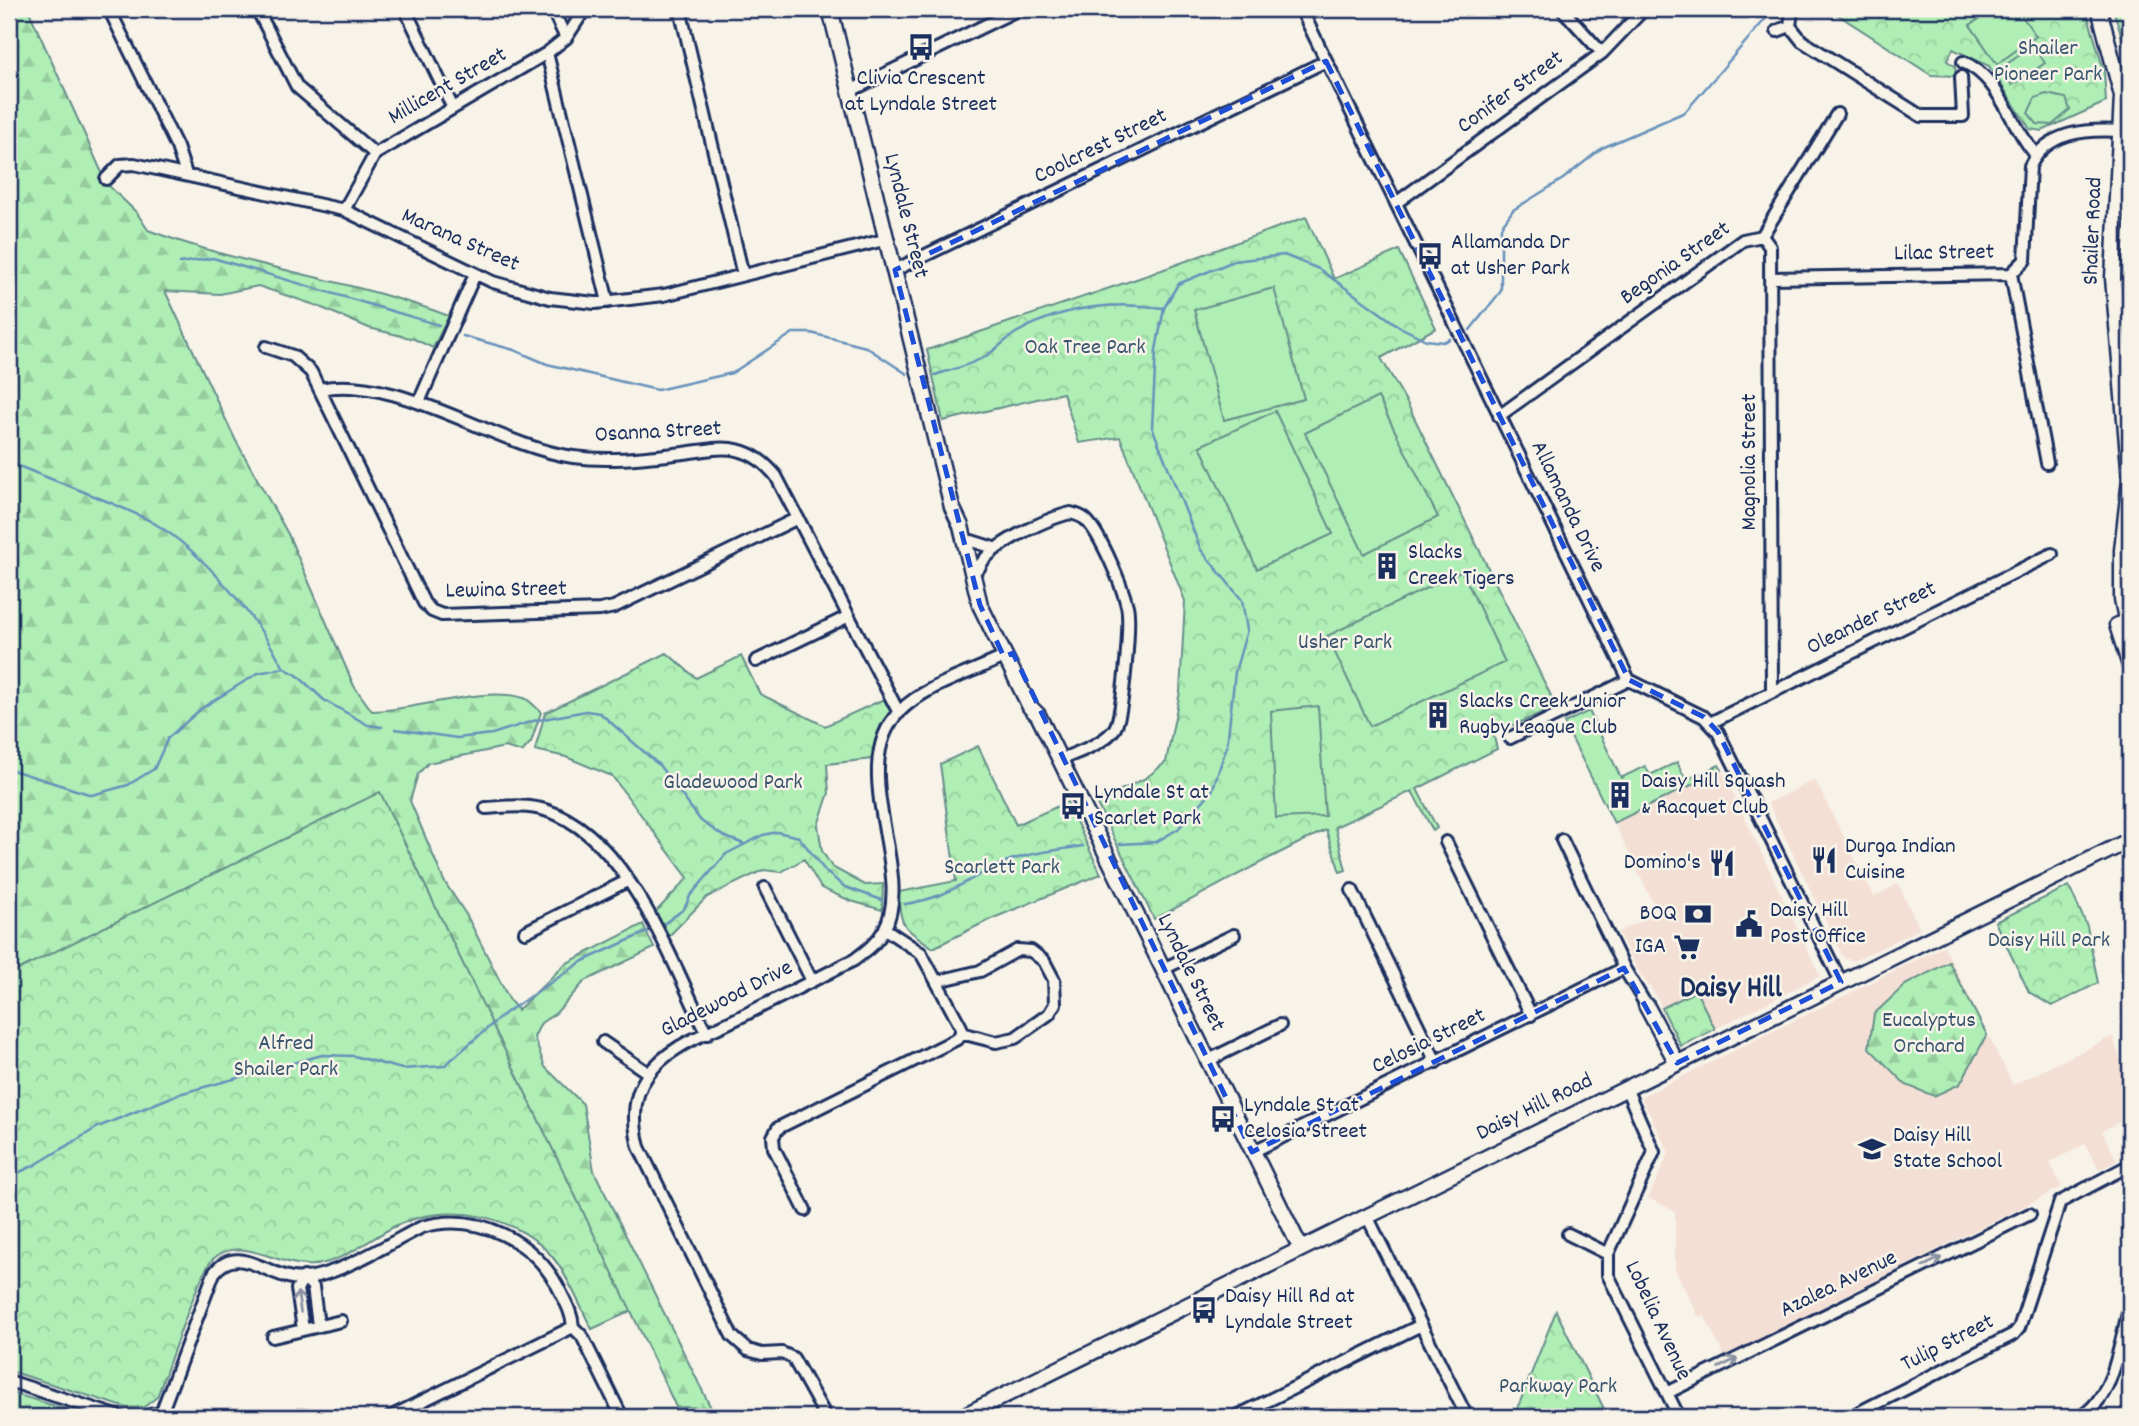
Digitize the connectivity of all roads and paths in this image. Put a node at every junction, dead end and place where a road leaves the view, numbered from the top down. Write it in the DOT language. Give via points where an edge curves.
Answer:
graph roads {
  1 [pos="109,9"];
  2 [pos="257,9"];
  3 [pos="405,9"];
  4 [pos="552,9"];
  5 [pos="585,9"];
  6 [pos="680,9"];
  7 [pos="830,9"];
  8 [pos="1019,9"];
  9 [pos="1301,9"];
  10 [pos="1562,9"];
  11 [pos="1644,9"];
  12 [pos="2099,9"];
  13 [pos="1792,11"];
  14 [pos="1790,26"];
  15 [pos="1777,31"];
  16 [pos="566,38"];
  17 [pos="1602,52"];
  18 [pos="547,53"];
  19 [pos="1326,61"];
  20 [pos="1963,62"];
  21 [pos="1961,77"];
  22 [pos="850,91"];
  23 [pos="453,108"];
  24 [pos="1837,114"];
  25 [pos="2121,131"];
  26 [pos="375,153"];
  27 [pos="2036,155"];
  28 [pos="186,174"];
  29 [pos="106,179"];
  30 [pos="1396,203"];
  31 [pos="344,211"];
  32 [pos="1762,236"];
  33 [pos="888,239"];
  34 [pos="895,270"];
  35 [pos="475,274"];
  36 [pos="2011,274"];
  37 [pos="743,275"];
  38 [pos="1770,278"];
  39 [pos="608,302"];
  40 [pos="266,347"];
  41 [pos="320,389"];
  42 [pos="419,402"];
  43 [pos="1499,416"];
  44 [pos="937,435"];
  45 [pos="2127,457"];
  46 [pos="2047,463"];
  47 [pos="798,518"];
  48 [pos="972,541"];
  49 [pos="994,548"];
  50 [pos="2052,554"];
  51 [pos="978,568"];
  52 [pos="849,616"];
  53 [pos="2130,640"];
  54 [pos="1008,655"];
  55 [pos="756,661"];
  56 [pos="2130,666"];
  57 [pos="1629,680"];
  58 [pos="1772,692"];
  59 [pos="899,713"];
  60 [pos="1710,723"];
  61 [pos="1510,738"];
  62 [pos="1060,760"];
  63 [pos="486,808"];
  64 [pos="1562,840"];
  65 [pos="1446,842"];
  66 [pos="2129,844"];
  67 [pos="627,881"];
  68 [pos="765,888"];
  69 [pos="1352,890"];
  70 [pos="885,929"];
  71 [pos="525,932"];
  72 [pos="1234,935"];
  73 [pos="1624,968"];
  74 [pos="1163,969"];
  75 [pos="938,981"];
  76 [pos="811,982"];
  77 [pos="1842,982"];
  78 [pos="1646,1005"];
  79 [pos="1531,1015"];
  80 [pos="1279,1025"];
  81 [pos="961,1033"];
  82 [pos="707,1034"];
  83 [pos="604,1042"];
  84 [pos="1208,1061"];
  85 [pos="1436,1062"];
  86 [pos="1677,1062"];
  87 [pos="648,1073"];
  88 [pos="1626,1088"];
  89 [pos="1252,1152"];
  90 [pos="2130,1165"];
  91 [pos="805,1210"];
  92 [pos="2030,1214"];
  93 [pos="1367,1216"];
  94 [pos="1568,1234"];
  95 [pos="1301,1249"];
  96 [pos="1608,1254"];
  97 [pos="304,1277"];
  98 [pos="2129,1313"];
  99 [pos="341,1321"];
  100 [pos="318,1325"];
  101 [pos="1421,1325"];
  102 [pos="573,1327"];
  103 [pos="303,1329"];
  104 [pos="273,1337"];
  105 [pos="9,1381"];
  106 [pos="1667,1393"];
  107 [pos="120,1417"];
  108 [pos="144,1417"];
  109 [pos="161,1417"];
  110 [pos="390,1417"];
  111 [pos="622,1417"];
  112 [pos="826,1417"];
  113 [pos="961,1417"];
  114 [pos="1235,1417"];
  115 [pos="1467,1417"];
  116 [pos="1679,1417"];
  117 [pos="1850,1417"];
  118 [pos="2081,1417"];
  1 -- 28 [label="street"];
  2 -- 26 [label="street" via="297,87"];
  3 -- 23 [label="street"];
  4 -- 16 [label="street"];
  5 -- 16 [label="street, Millicent Street"];
  6 -- 37 [label="street"];
  7 -- 22 [label="street, Lyndale Street"];
  8 -- 22 [label="street"];
  9 -- 19 [label="street, Allamanda Drive"];
  10 -- 17 [label="street"];
  11 -- 17 [label="street, Conifer Street"];
  12 -- 25 [label="street, Shailer Road" via="2118,75"];
  13 -- 14 [label="street"];
  14 -- 15 [label="street"];
  14 -- 21 [label="street" via="1802,41 1921,116 1963,116"];
  16 -- 18 [label="street, Millicent Street"];
  17 -- 30 [label="street, Conifer Street"];
  18 -- 23 [label="street, Millicent Street"];
  18 -- 39 [label="street"];
  19 -- 30 [label="street, Allamanda Drive"];
  19 -- 34 [label="street, Coolcrest Street"];
  20 -- 27 [label="street" via="1980,69 2022,140"];
  22 -- 33 [label="street, Lyndale Street"];
  23 -- 26 [label="street, Millicent Street"];
  24 -- 32 [label="street, Begonia Street"];
  25 -- 27 [label="street" via="2066,134"];
  25 -- 45 [label="street, Shailer Road" via="2113,278"];
  26 -- 31 [label="street, Millicent Street"];
  27 -- 36 [label="street" via="2030,166 2025,260"];
  28 -- 29 [label="street, Marana Street" via="134,164 120,165"];
  28 -- 31 [label="street, Marana Street"];
  30 -- 43 [label="street, Allamanda Drive"];
  31 -- 35 [label="street, Marana Street"];
  32 -- 38 [label="street, Magnolia Street" via="1770,247"];
  32 -- 43 [label="street, Begonia Street" via="1743,240"];
  33 -- 34 [label="street, Lyndale Street"];
  33 -- 37 [label="street, Marana Street"];
  34 -- 44 [label="street, Lyndale Street"];
  35 -- 39 [label="street, Marana Street" via="550,298"];
  35 -- 42 [label="street"];
  36 -- 38 [label="street, Lilac Street"];
  36 -- 46 [label="street, Lilac Street"];
  37 -- 39 [label="street, Marana Street" via="664,295"];
  38 -- 58 [label="street, Magnolia Street"];
  40 -- 41 [label="street, Lewina Street" via="303,363"];
  41 -- 42 [label="street, Osanna Street" via="341,384"];
  41 -- 47 [label="street, Lewina Street" via="424,603 442,615 614,607"];
  42 -- 47 [label="street, Osanna Street" via="521,444 572,456 618,460 736,450 765,463"];
  43 -- 57 [label="street, Allamanda Drive"];
  44 -- 48 [label="street, Lyndale Street"];
  44 -- 54 [label="street, Lyndale Street" via="976,594"];
  45 -- 53 [label="street, Shailer Road" via="2130,479 2122,599"];
  45 -- 56 [label="street, Shailer Road" via="2113,602"];
  47 -- 52 [label="street, Osanna Street"];
  48 -- 49 [label="street"];
  48 -- 51 [label="street, Lyndale Street"];
  49 -- 51 [label="street"];
  49 -- 62 [label="street" via="1061,515 1083,517 1125,599 1129,627 1118,722 1108,737"];
  50 -- 58 [label="street, Oleander Street"];
  51 -- 54 [label="street, Lyndale Street"];
  52 -- 55 [label="street"];
  52 -- 59 [label="street, Osanna Street"];
  54 -- 59 [label="street" via="916,698"];
  54 -- 62 [label="street, Lyndale Street"];
  57 -- 60 [label="street"];
  57 -- 61 [label="street"];
  58 -- 60 [label="street, Oleander Street"];
  59 -- 70 [label="street" via="880,754 878,777 892,894"];
  60 -- 77 [label="street"];
  62 -- 74 [label="street, Lyndale Street"];
  63 -- 67 [label="street" via="544,809 567,819 591,836"];
  64 -- 73 [label="street"];
  65 -- 79 [label="street"];
  66 -- 77 [label="street, Daisy Hill Road"];
  67 -- 71 [label="street"];
  67 -- 82 [label="street"];
  68 -- 76 [label="street"];
  69 -- 85 [label="street"];
  70 -- 75 [label="street" via="922,953"];
  70 -- 76 [label="street, Gladewood Drive" via="873,946 854,960"];
  72 -- 74 [label="street"];
  73 -- 78 [label="street"];
  73 -- 79 [label="street, Celosia Street"];
  74 -- 84 [label="street, Lyndale Street"];
  75 -- 81 [label="street"];
  75 -- 81 [label="street" via="980,971 1018,950 1038,956 1054,980 1055,1004 1049,1014 1015,1038 996,1042"];
  76 -- 82 [label="street, Gladewood Drive"];
  77 -- 86 [label="street, Daisy Hill Road"];
  78 -- 86 [label="street"];
  79 -- 85 [label="street, Celosia Street"];
  80 -- 84 [label="street"];
  81 -- 91 [label="street" via="778,1128 774,1148"];
  82 -- 87 [label="street, Gladewood Drive" via="677,1049"];
  83 -- 87 [label="street"];
  84 -- 89 [label="street, Lyndale Street"];
  85 -- 89 [label="street, Celosia Street"];
  86 -- 88 [label="street, Daisy Hill Road"];
  87 -- 112 [label="street" via="636,1106 634,1127 639,1147 732,1336 748,1350 793,1358"];
  88 -- 93 [label="street, Daisy Hill Road"];
  88 -- 96 [label="street, Lobelia Avenue" via="1654,1152"];
  89 -- 95 [label="street, Lyndale Street"];
  90 -- 117 [label="street, Tulip Street" via="2060,1202 2014,1334"];
  106 -- 92 [label="street, Azalea Avenue, one-way"];
  93 -- 95 [label="street, Daisy Hill Road"];
  93 -- 101 [label="street"];
  94 -- 96 [label="street"];
  95 -- 113 [label="street, Daisy Hill Road"];
  96 -- 106 [label="street, Lobelia Avenue" via="1608,1275"];
  97 -- 100 [label="street" via="313,1287"];
  97 -- 102 [label="street" via="326,1273 422,1227 468,1223 511,1237 541,1260 552,1274"];
  103 -- 97 [label="street, one-way" via="297,1289"];
  97 -- 109 [label="street" via="292,1278 240,1259 221,1264"];
  98 -- 118 [label="street" via="2106,1389 2099,1403"];
  99 -- 100 [label="street"];
  100 -- 103 [label="street"];
  101 -- 114 [label="street"];
  101 -- 115 [label="street"];
  102 -- 110 [label="street"];
  102 -- 111 [label="street" via="582,1336"];
  103 -- 104 [label="street"];
  105 -- 107 [label="street"];
  106 -- 116 [label="street, Lobelia Avenue"];
  108 -- 109 [label="street"];
}
